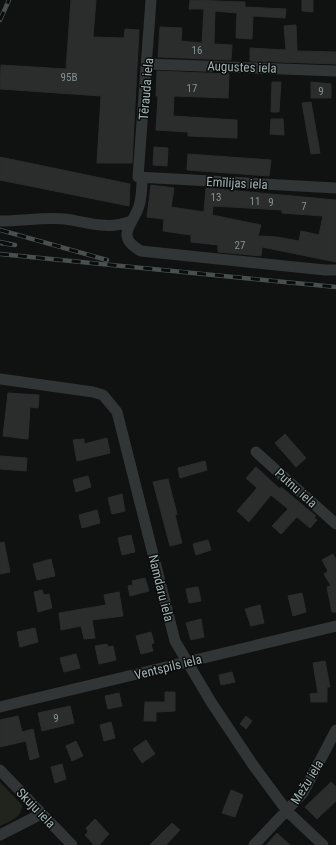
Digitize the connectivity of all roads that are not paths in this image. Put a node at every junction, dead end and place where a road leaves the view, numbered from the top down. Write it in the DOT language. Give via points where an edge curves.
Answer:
graph roads {
  1 [pos="151,0"];
  2 [pos="148,64"];
  3 [pos="336,71"];
  4 [pos="140,177"];
  5 [pos="336,188"];
  6 [pos="0,221"];
  7 [pos="129,222"];
  8 [pos="336,270"];
  9 [pos="0,379"];
  10 [pos="256,452"];
  11 [pos="336,524"];
  12 [pos="336,626"];
  13 [pos="186,662"];
  14 [pos="0,707"];
  15 [pos="336,730"];
  16 [pos="0,770"];
  17 [pos="288,811"];
  18 [pos="41,814"];
  19 [pos="0,835"];
  20 [pos="72,845"];
  21 [pos="254,845"];
  22 [pos="323,845"];
  1 -- 2 [label="street, Tērauda iela"];
  2 -- 3 [label="street, Augustes iela"];
  2 -- 4 [label="street, Tērauda iela"];
  4 -- 5 [label="street, Emīlijas iela"];
  4 -- 7 [label="street, Tērauda iela" via="139,205"];
  6 -- 7 [label="street" via="65,219 106,226"];
  7 -- 8 [label="street" via="127,238 131,246 141,250"];
  9 -- 13 [label="street, Namdaru iela" via="93,392 103,396 117,412 174,641"];
  10 -- 11 [label="street, Putnu iela"];
  12 -- 13 [label="street, Ventspils iela"];
  13 -- 14 [label="street, Ventspils iela"];
  13 -- 17 [label="street, Namdaru iela" via="253,765"];
  15 -- 17 [label="street, Mežu iela" via="303,793"];
  16 -- 18 [label="street, Skuju iela"];
  17 -- 21 [label="street, Mežu iela"];
  17 -- 22 [label="street, Namdaru iela"];
  18 -- 19 [label="street"];
  18 -- 20 [label="street, Skuju iela"];
}
